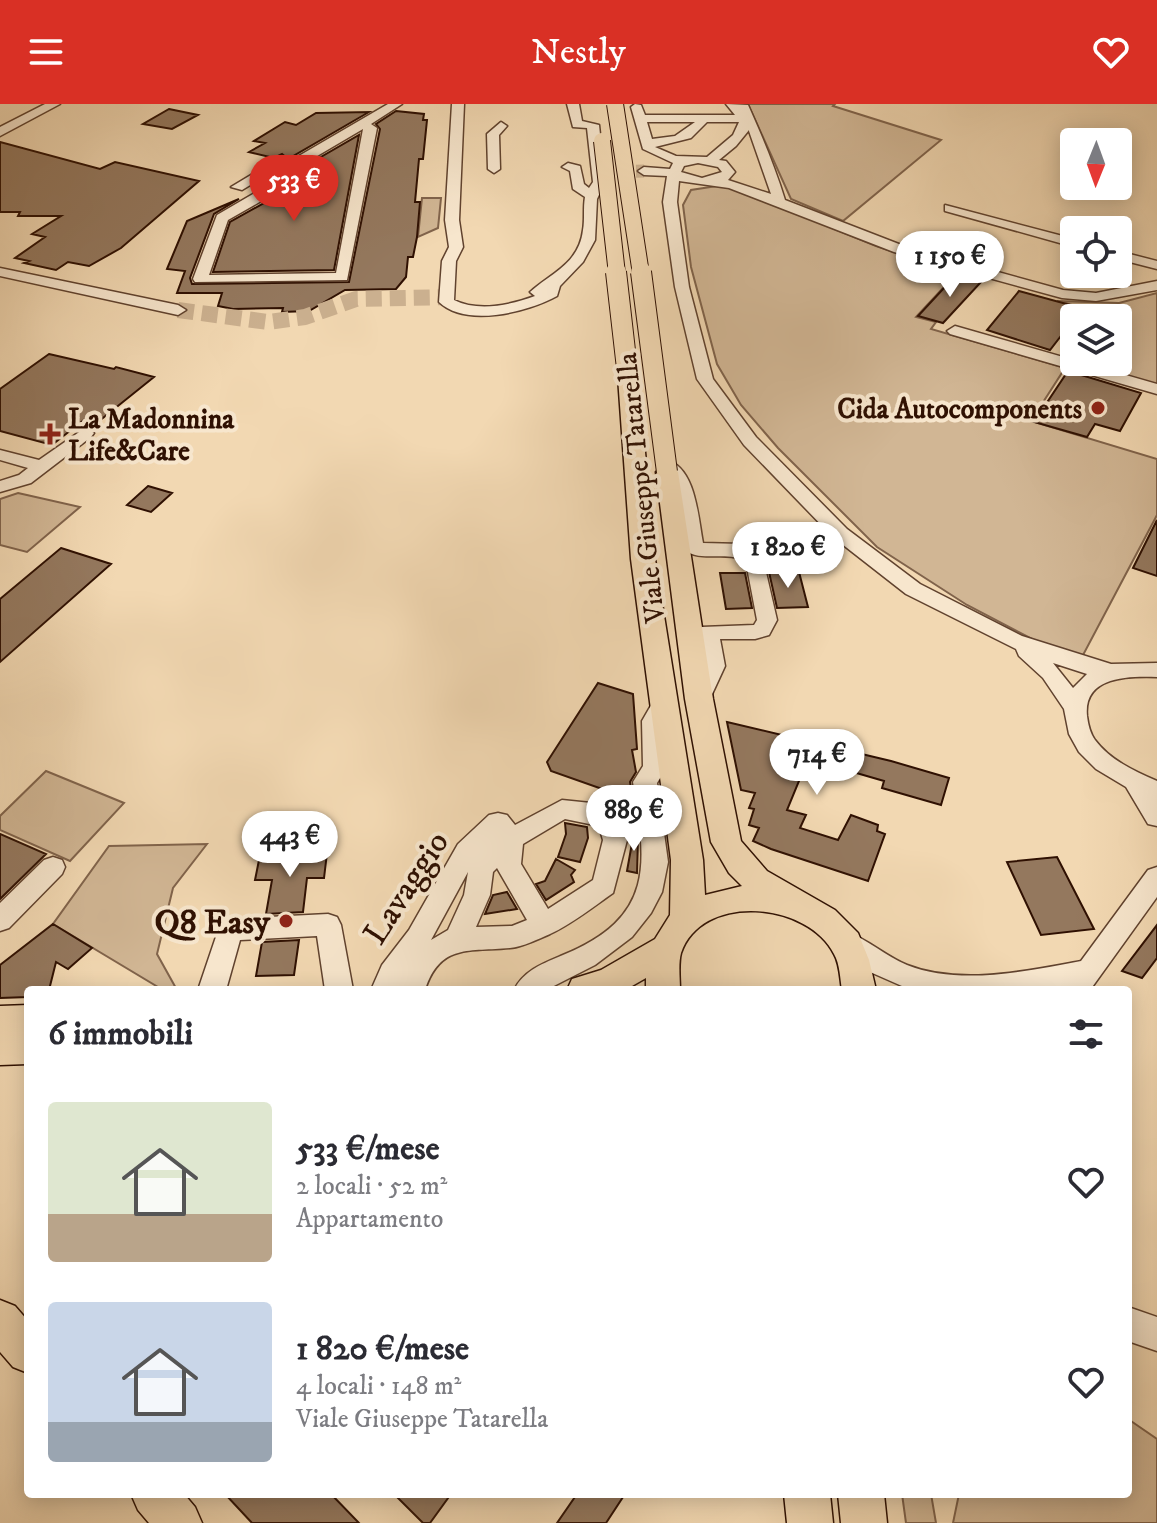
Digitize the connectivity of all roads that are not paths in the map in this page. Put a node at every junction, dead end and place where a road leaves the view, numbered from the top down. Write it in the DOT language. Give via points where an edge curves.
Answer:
graph roads {
  1 [pos="54,104"];
  2 [pos="380,104"];
  3 [pos="396,104"];
  4 [pos="458,104"];
  5 [pos="573,104"];
  6 [pos="595,104"];
  7 [pos="615,104"];
  8 [pos="737,109"];
  9 [pos="638,111"];
  10 [pos="704,117"];
  11 [pos="362,124"];
  12 [pos="501,126"];
  13 [pos="0,132"];
  14 [pos="647,143"];
  15 [pos="711,160"];
  16 [pos="685,161"];
  17 [pos="568,167"];
  18 [pos="494,169"];
  19 [pos="644,171"];
  20 [pos="674,173"];
  21 [pos="730,179"];
  22 [pos="705,182"];
  23 [pos="237,187"];
  24 [pos="589,194"];
  25 [pos="779,200"];
  26 [pos="950,208"];
  27 [pos="673,214"];
  28 [pos="1060,239"];
  29 [pos="1132,259"];
  30 [pos="1157,265"];
  31 [pos="0,272"];
  32 [pos="1157,285"];
  33 [pos="553,286"];
  34 [pos="455,297"];
  35 [pos="178,310"];
  36 [pos="955,331"];
  37 [pos="1157,389"];
  38 [pos="85,433"];
  39 [pos="0,455"];
  40 [pos="42,466"];
  41 [pos="667,469"];
  42 [pos="0,487"];
  43 [pos="1015,641"];
  44 [pos="1157,670"];
  45 [pos="1111,672"];
  46 [pos="699,699"];
  47 [pos="665,701"];
  48 [pos="1074,706"];
  49 [pos="1146,786"];
  50 [pos="1157,817"];
  51 [pos="512,839"];
  52 [pos="53,867"];
  53 [pos="1157,877"];
  54 [pos="798,905"];
  55 [pos="686,919"];
  56 [pos="0,920"];
  57 [pos="544,925"];
  58 [pos="458,938"];
  59 [pos="846,943"];
  60 [pos="666,949"];
  61 [pos="1083,980"];
  62 [pos="213,986"];
  63 [pos="338,986"];
  64 [pos="386,986"];
  65 [pos="412,986"];
  66 [pos="531,986"];
  67 [pos="596,986"];
  68 [pos="662,986"];
  69 [pos="858,986"];
  70 [pos="24,1020"];
  71 [pos="0,1021"];
  72 [pos="24,1048"];
  73 [pos="0,1049"];
  74 [pos="0,1321"];
  75 [pos="1132,1325"];
  76 [pos="1157,1334"];
  77 [pos="24,1348"];
  78 [pos="157,1498"];
  79 [pos="807,1498"];
  80 [pos="861,1498"];
  81 [pos="179,1523"];
  82 [pos="810,1523"];
  83 [pos="864,1523"];
  1 -- 13 [label="street"];
  2 -- 23 [label="street"];
  3 -- 11 [label="street"];
  4 -- 33 [label="street" via="452,220 456,247 449,261 446,302 461,309 506,308 543,300"];
  5 -- 24 [label="street" via="577,124 593,125 599,182"];
  6 -- 47 [label="main road, Viale Giuseppe Tatarella, bridge" via="628,377 645,588"];
  7 -- 41 [label="main road, Viale Giuseppe Tatarella, bridge"];
  8 -- 9 [label="street"];
  8 -- 10 [label="street"];
  8 -- 15 [label="street" via="745,130"];
  8 -- 25 [label="street" via="755,130"];
  9 -- 10 [label="street"];
  9 -- 14 [label="street"];
  10 -- 14 [label="street" via="680,140"];
  11 -- 11 [label="street" via="273,177 251,204 222,218 200,279 342,277 371,128"];
  12 -- 18 [label="street" via="493,134"];
  14 -- 16 [label="street" via="653,151"];
  15 -- 16 [label="street"];
  15 -- 21 [label="street" via="726,167"];
  16 -- 20 [label="street"];
  17 -- 24 [label="street" via="576,169 580,190"];
  19 -- 20 [label="street"];
  20 -- 22 [label="street"];
  20 -- 27 [label="street" via="669,196"];
  21 -- 22 [label="street"];
  21 -- 25 [label="street"];
  22 -- 27 [label="street" via="685,192"];
  24 -- 33 [label="street" via="588,241"];
  25 -- 32 [label="street" via="899,249 1062,294 1096,297"];
  26 -- 28 [label="street"];
  27 -- 43 [label="street" via="682,287 705,379 750,441 840,533 901,579"];
  29 -- 30 [label="street"];
  31 -- 35 [label="street"];
  33 -- 34 [label="street" via="524,294"];
  36 -- 37 [label="street"];
  38 -- 40 [label="street"];
  39 -- 40 [label="street"];
  40 -- 42 [label="street" via="25,479"];
  41 -- 46 [label="main road, Viale Giuseppe Tatarella"];
  41 -- 46 [label="street" via="684,487 694,549 742,550 755,559 767,620 755,632 709,632 714,666"];
  43 -- 45 [label="street"];
  43 -- 48 [label="street" via="1051,673"];
  44 -- 45 [label="street"];
  45 -- 48 [label="street" via="1086,684"];
  46 -- 54 [label="main road, Viale Giuseppe Tatarella" via="719,818 734,860 753,881"];
  47 -- 55 [label="main road, Viale Giuseppe Tatarella" via="687,860"];
  47 -- 66 [label="street" via="653,721 655,767 645,782 656,863 649,893 633,920 607,945"];
  48 -- 49 [label="street" via="1078,730 1095,755"];
  49 -- 50 [label="street"];
  51 -- 57 [label="street" via="508,865"];
  51 -- 57 [label="street" via="562,809 610,820 615,840 604,886"];
  51 -- 58 [label="street" via="481,868 477,895"];
  51 -- 64 [label="street, Lavaggio" via="498,822 467,851"];
  52 -- 56 [label="street"];
  53 -- 61 [label="street"];
  54 -- 55 [label="main road" via="740,896"];
  54 -- 59 [label="main road, Viale Giuseppe Tatarella"];
  55 -- 60 [label="main road"];
  57 -- 58 [label="street" via="513,937"];
  58 -- 65 [label="street, Lavaggio" via="436,950"];
  59 -- 61 [label="street" via="916,980"];
  59 -- 69 [label="main road"];
  60 -- 67 [label="main road"];
  60 -- 68 [label="main road"];
  62 -- 63 [label="street" via="230,930 328,925"];
  70 -- 71 [label="main road"];
  72 -- 73 [label="main road"];
  74 -- 77 [label="main road"];
  75 -- 76 [label="street"];
  78 -- 81 [label="main road"];
  79 -- 82 [label="main road"];
  80 -- 83 [label="main road"];
}
